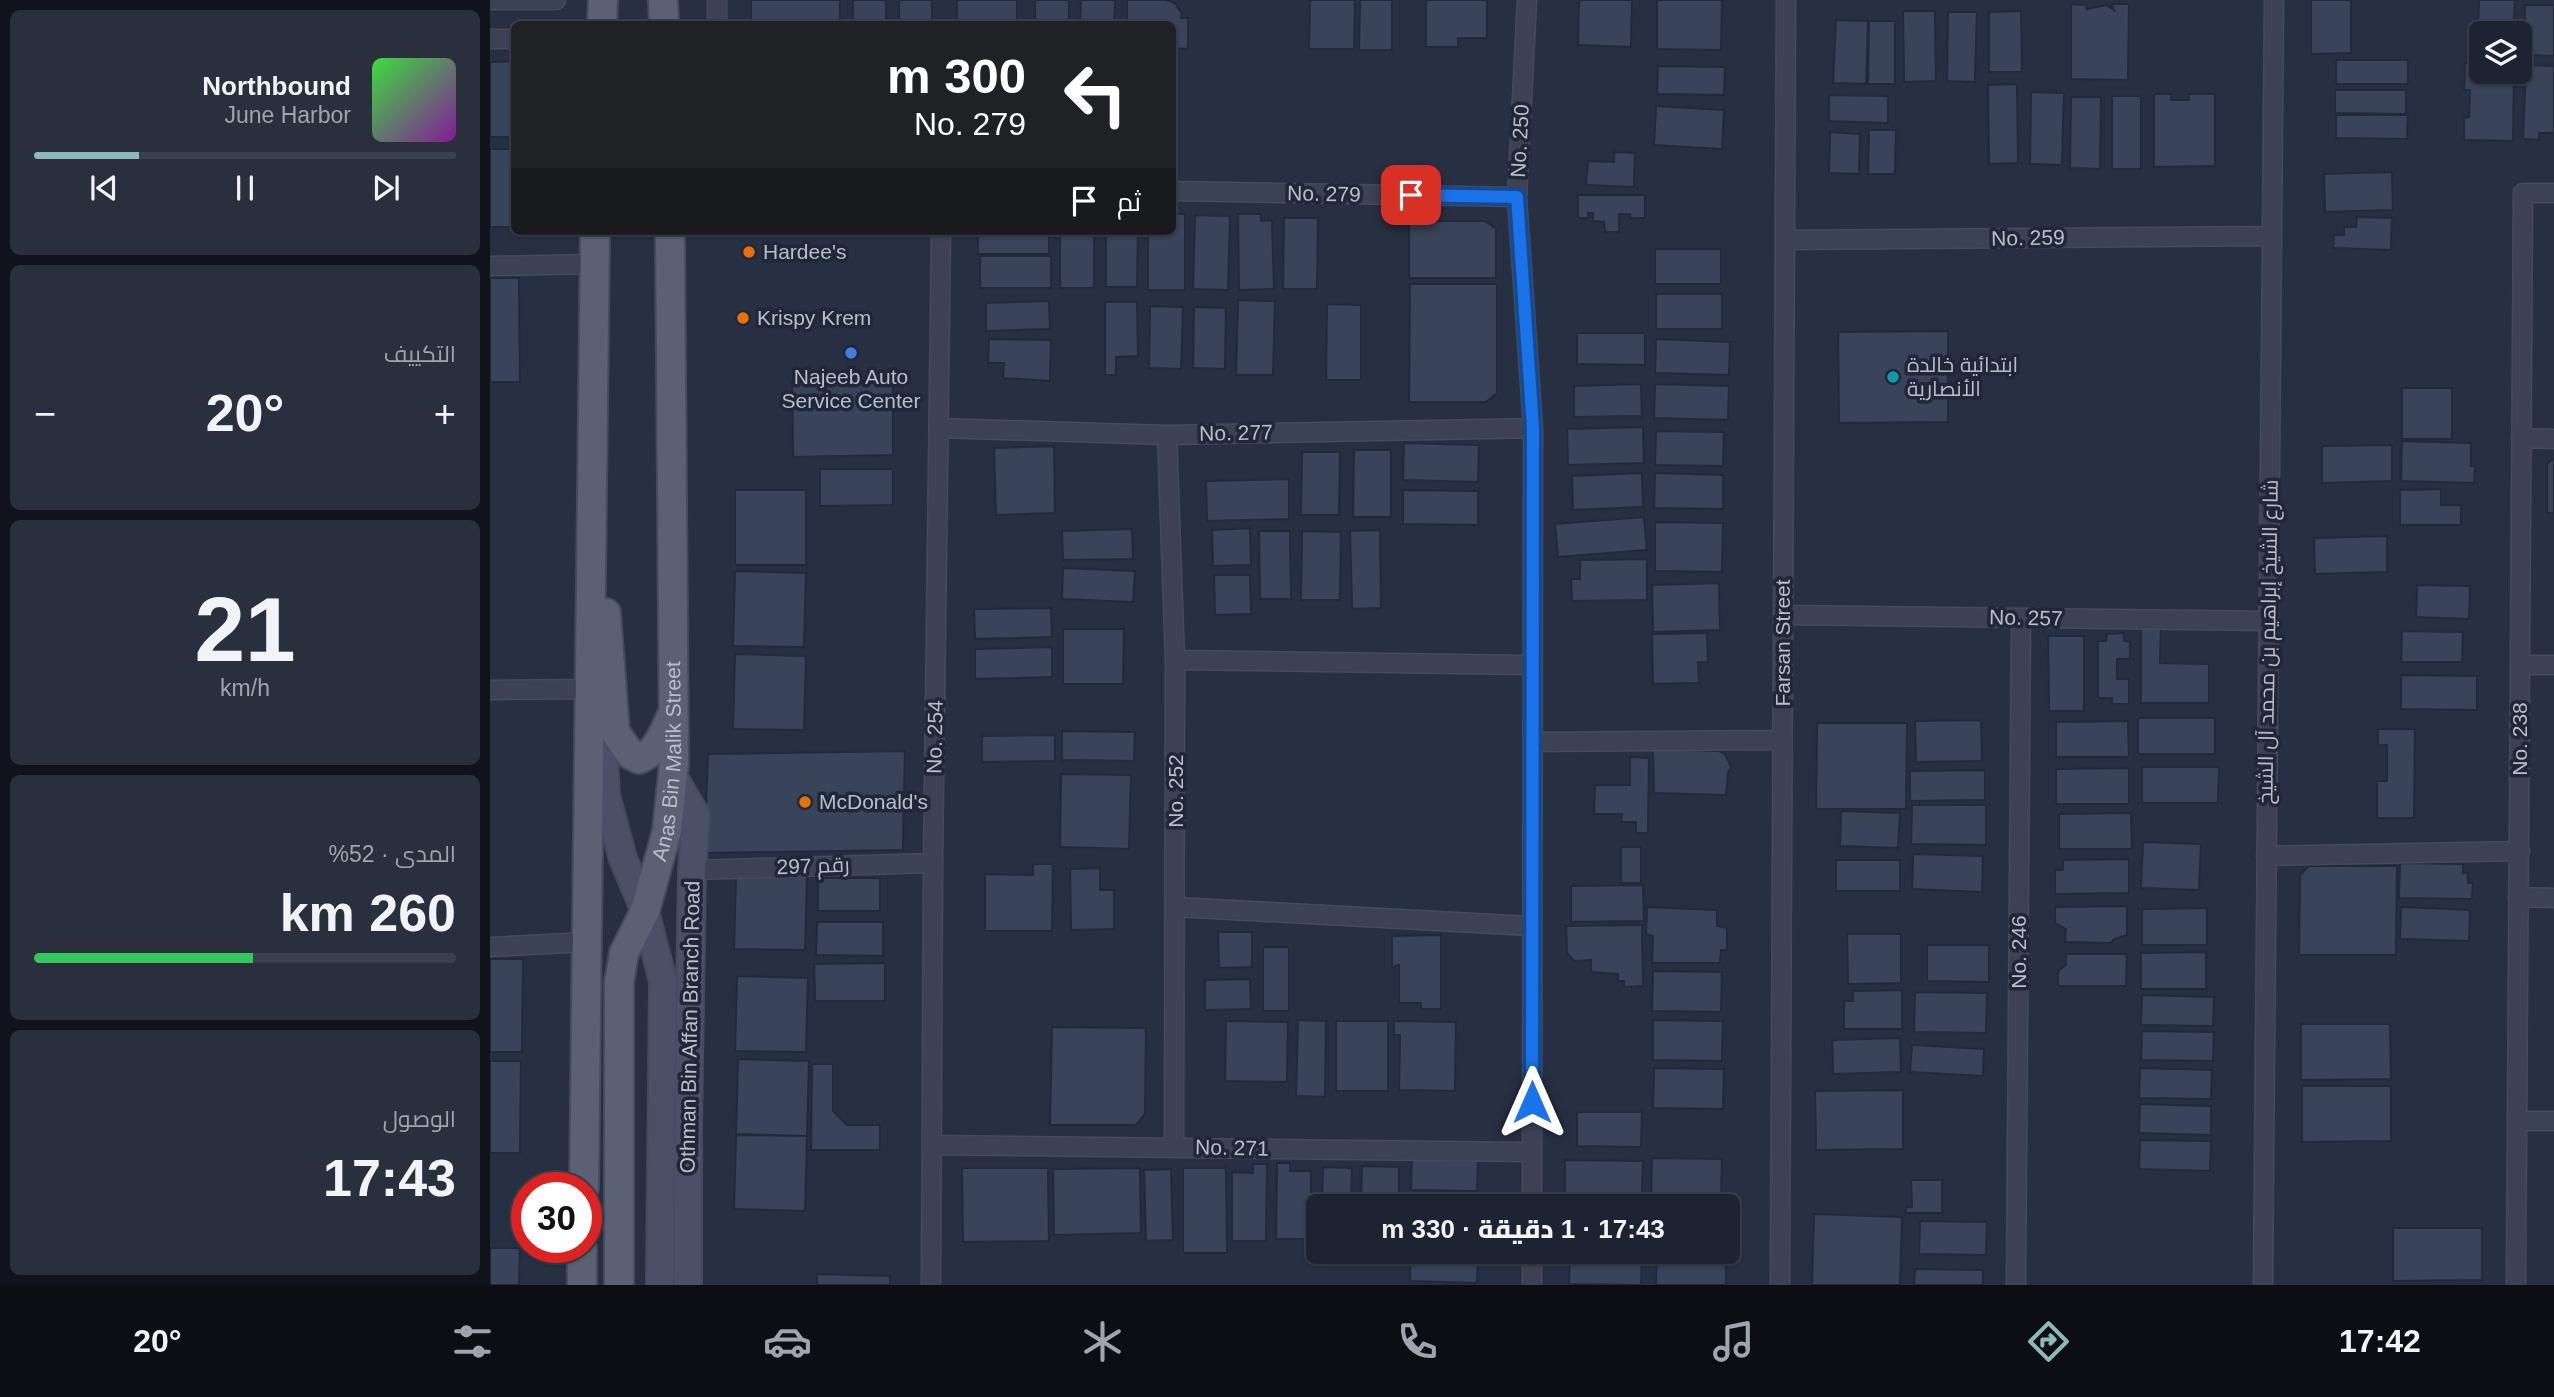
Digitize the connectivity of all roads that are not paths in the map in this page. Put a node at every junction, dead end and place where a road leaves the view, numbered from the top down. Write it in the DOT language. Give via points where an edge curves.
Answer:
graph roads {
  1 [pos="490,0"];
  2 [pos="556,0"];
  3 [pos="603,0"];
  4 [pos="663,0"];
  5 [pos="718,0"];
  6 [pos="1527,0"];
  7 [pos="1786,0"];
  8 [pos="2274,0"];
  9 [pos="602,21"];
  10 [pos="664,21"];
  11 [pos="717,21"];
  12 [pos="490,39"];
  13 [pos="511,39"];
  14 [pos="1176,191"];
  15 [pos="2554,193"];
  16 [pos="1517,197"];
  17 [pos="595,235"];
  18 [pos="670,235"];
  19 [pos="941,235"];
  20 [pos="2272,236"];
  21 [pos="1785,240"];
  22 [pos="594,264"];
  23 [pos="490,266"];
  24 [pos="939,428"];
  25 [pos="1533,428"];
  26 [pos="1167,435"];
  27 [pos="2521,438"];
  28 [pos="2554,439"];
  29 [pos="592,446"];
  30 [pos="590,568"];
  31 [pos="1783,615"];
  32 [pos="2021,618"];
  33 [pos="2269,621"];
  34 [pos="1175,660"];
  35 [pos="1533,665"];
  36 [pos="2554,665"];
  37 [pos="2520,666"];
  38 [pos="589,689"];
  39 [pos="490,690"];
  40 [pos="673,713"];
  41 [pos="1782,740"];
  42 [pos="1533,742"];
  43 [pos="673,776"];
  44 [pos="2520,851"];
  45 [pos="2266,856"];
  46 [pos="933,863"];
  47 [pos="692,870"];
  48 [pos="2518,897"];
  49 [pos="2554,898"];
  50 [pos="1176,907"];
  51 [pos="645,911"];
  52 [pos="1531,926"];
  53 [pos="588,942"];
  54 [pos="490,947"];
  55 [pos="2517,1121"];
  56 [pos="2554,1121"];
  57 [pos="932,1145"];
  58 [pos="1174,1148"];
  59 [pos="1532,1152"];
  60 [pos="583,1172"];
  61 [pos="1532,1194"];
  62 [pos="582,1263"];
  63 [pos="1532,1264"];
  64 [pos="582,1285"];
  65 [pos="619,1285"];
  66 [pos="660,1285"];
  67 [pos="688,1285"];
  68 [pos="931,1285"];
  69 [pos="1532,1285"];
  70 [pos="1780,1285"];
  71 [pos="2016,1285"];
  72 [pos="2263,1285"];
  73 [pos="2516,1285"];
  1 -- 2 [label="street"];
  3 -- 9 [label="main road"];
  4 -- 10 [label="main road"];
  5 -- 11 [label="street"];
  6 -- 16 [label="street, No. 250"];
  7 -- 21 [label="street, Farsan Street"];
  8 -- 20 [label="street, شارع الشيخ إبراهيم بن محمد آل الشيخ"];
  12 -- 13 [label="street"];
  14 -- 16 [label="street, No. 279"];
  15 -- 27 [label="street, No. 238" via="2523,192"];
  16 -- 25 [label="street, No. 250"];
  17 -- 22 [label="main road"];
  18 -- 40 [label="main road, Anas Bin Malik Street"];
  19 -- 24 [label="street, No. 254"];
  20 -- 21 [label="street, No. 259"];
  20 -- 33 [label="street, شارع الشيخ إبراهيم بن محمد آل الشيخ"];
  21 -- 31 [label="street, Farsan Street"];
  22 -- 23 [label="street"];
  22 -- 29 [label="main road"];
  24 -- 26 [label="street, No. 277"];
  24 -- 46 [label="street, No. 254"];
  25 -- 26 [label="street, No. 277"];
  25 -- 35 [label="street, No. 250"];
  26 -- 34 [label="street, No. 252"];
  27 -- 28 [label="street"];
  27 -- 37 [label="street, No. 238"];
  29 -- 30 [label="main road"];
  29 -- 40 [label="main road" via="615,732 639,759 656,747"];
  30 -- 38 [label="main road"];
  30 -- 51 [label="main road" via="607,795 623,859"];
  31 -- 32 [label="street, No. 257"];
  31 -- 41 [label="street, Farsan Street"];
  32 -- 33 [label="street, No. 257"];
  32 -- 71 [label="street, No. 246"];
  33 -- 45 [label="street, شارع الشيخ إبراهيم بن محمد آل الشيخ"];
  34 -- 35 [label="street"];
  34 -- 50 [label="street, No. 252"];
  35 -- 42 [label="street, No. 250"];
  36 -- 37 [label="street"];
  37 -- 44 [label="street, No. 238"];
  38 -- 39 [label="street"];
  38 -- 53 [label="main road"];
  40 -- 43 [label="main road, Anas Bin Malik Street"];
  41 -- 42 [label="street"];
  41 -- 70 [label="street, Farsan Street"];
  42 -- 52 [label="street, No. 250"];
  43 -- 47 [label="main road, Othman Bin Affan Branch Road" via="696,815"];
  43 -- 51 [label="main road, Anas Bin Malik Street" via="667,831"];
  44 -- 45 [label="street"];
  44 -- 48 [label="street, No. 238"];
  45 -- 72 [label="street, شارع الشيخ إبراهيم بن محمد آل الشيخ"];
  46 -- 47 [label="street, رقم 297"];
  46 -- 57 [label="street, No. 254"];
  47 -- 67 [label="main road, Othman Bin Affan Branch Road"];
  48 -- 49 [label="street"];
  48 -- 55 [label="street, No. 238"];
  50 -- 52 [label="street"];
  50 -- 58 [label="street, No. 252"];
  51 -- 65 [label="main road, Anas Bin Malik Street" via="624,953 619,982"];
  51 -- 66 [label="main road" via="663,981"];
  52 -- 59 [label="street, No. 250"];
  53 -- 54 [label="street"];
  53 -- 60 [label="main road"];
  55 -- 56 [label="street"];
  55 -- 73 [label="street, No. 238"];
  57 -- 58 [label="street, No. 271"];
  57 -- 68 [label="street, No. 254"];
  58 -- 59 [label="street, No. 271"];
  59 -- 61 [label="street, No. 250"];
  62 -- 64 [label="main road"];
  63 -- 69 [label="street"];
}
